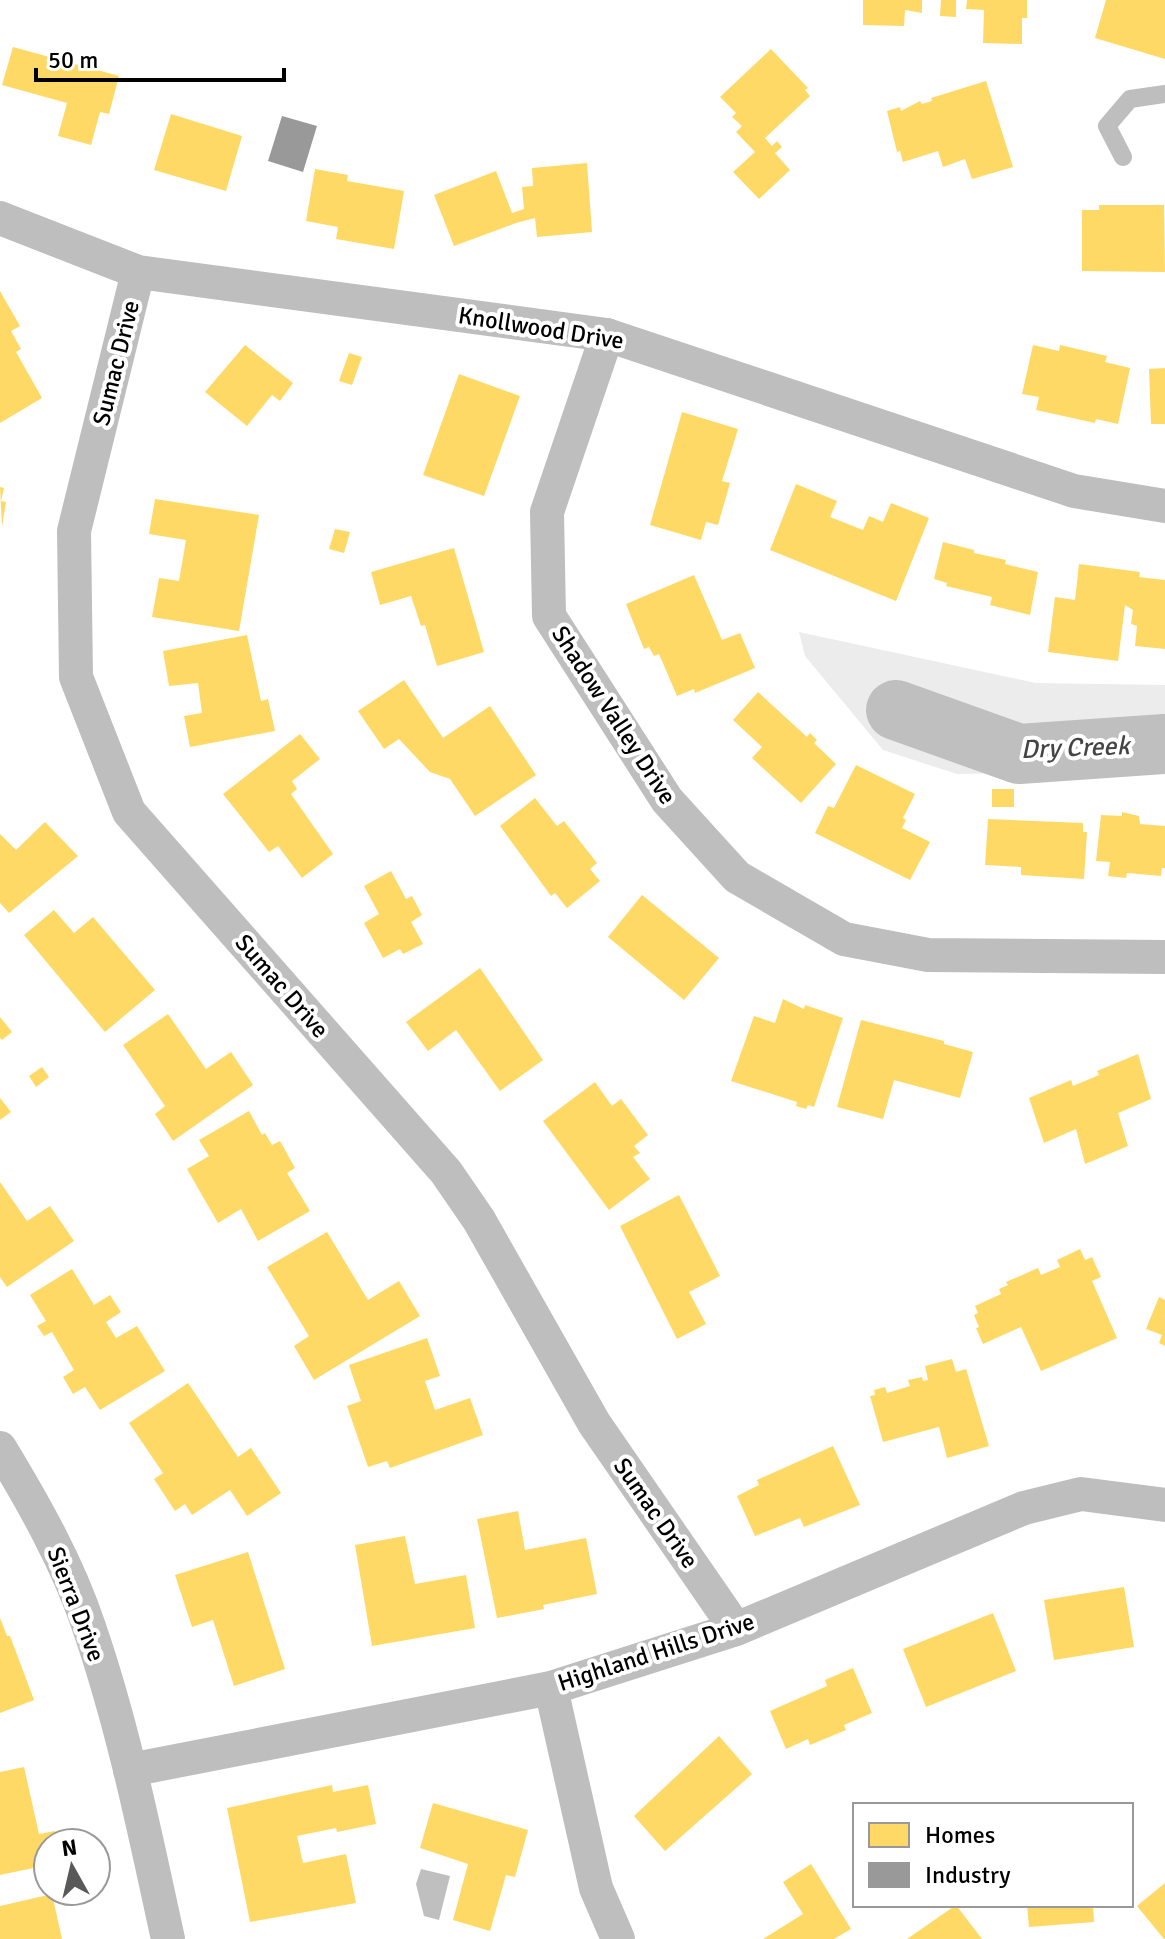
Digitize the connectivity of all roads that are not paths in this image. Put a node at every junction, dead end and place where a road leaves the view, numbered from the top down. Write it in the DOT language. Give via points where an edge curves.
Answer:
graph roads {
  1 [pos="1165,94"];
  2 [pos="1123,157"];
  3 [pos="0,218"];
  4 [pos="138,272"];
  5 [pos="607,335"];
  6 [pos="1165,506"];
  7 [pos="1165,957"];
  8 [pos="0,1448"];
  9 [pos="1165,1505"];
  10 [pos="736,1629"];
  11 [pos="551,1688"];
  12 [pos="130,1770"];
  13 [pos="168,1939"];
  14 [pos="618,1939"];
  1 -- 2 [label="lane" via="1130,99 1107,126"];
  3 -- 4 [label="street, Knollwood Drive"];
  4 -- 5 [label="street, Knollwood Drive"];
  4 -- 10 [label="street, Sumac Drive" via="74,531 76,677 129,812 446,1172 479,1220 594,1423"];
  5 -- 6 [label="street, Knollwood Drive" via="1074,491"];
  5 -- 7 [label="street, Shadow Valley Drive" via="547,512 549,616 667,800 737,877 844,939 928,955"];
  8 -- 12 [label="street, Sierra Drive" via="39,1513 88,1625"];
  9 -- 10 [label="street, Highland Hills Drive" via="1081,1494 1024,1508"];
  10 -- 11 [label="street, Highland Hills Drive"];
  11 -- 12 [label="street, Highland Hills Drive"];
  11 -- 14 [label="street" via="596,1888"];
  12 -- 13 [label="street, Sierra Drive"];
}
